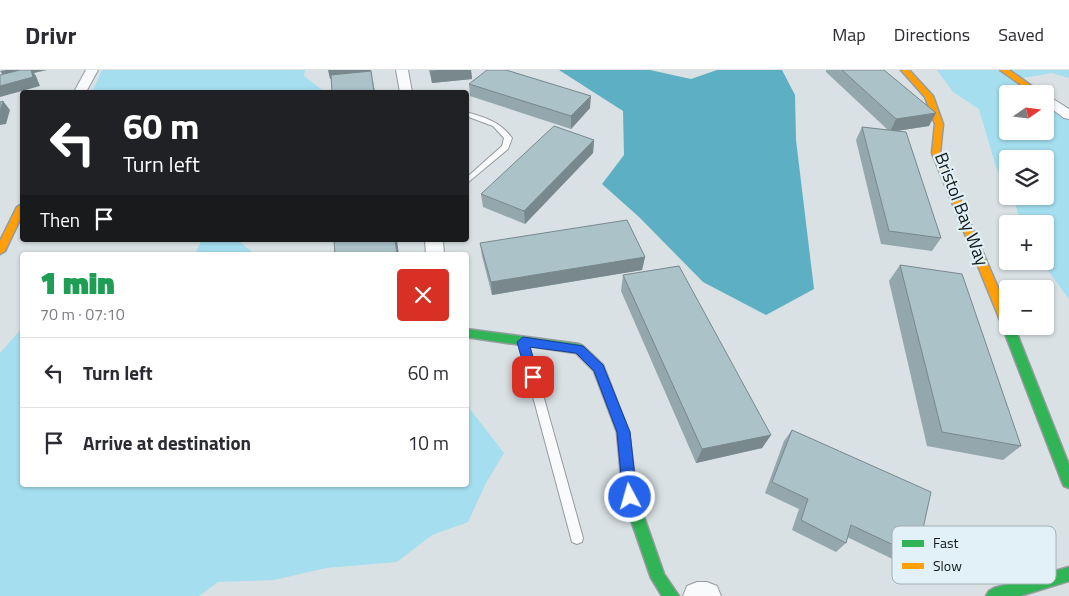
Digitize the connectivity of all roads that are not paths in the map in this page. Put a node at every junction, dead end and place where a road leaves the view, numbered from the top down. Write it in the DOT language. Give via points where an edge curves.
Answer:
graph roads {
  1 [pos="92,70"];
  2 [pos="402,70"];
  3 [pos="905,70"];
  4 [pos="1004,70"];
  5 [pos="1025,85"];
  6 [pos="81,90"];
  7 [pos="406,90"];
  8 [pos="1054,104"];
  9 [pos="1069,114"];
  10 [pos="469,115"];
  11 [pos="469,179"];
  12 [pos="20,211"];
  13 [pos="0,251"];
  14 [pos="999,304"];
  15 [pos="469,333"];
  16 [pos="1012,335"];
  17 [pos="523,342"];
  18 [pos="1069,482"];
  19 [pos="576,538"];
  20 [pos="1069,574"];
  21 [pos="1056,578"];
  22 [pos="1035,584"];
  23 [pos="671,596"];
  24 [pos="697,596"];
  25 [pos="706,596"];
  26 [pos="994,596"];
  1 -- 6 [label="street"];
  2 -- 7 [label="street"];
  3 -- 14 [label="street, Bristol Bay Way" via="929,96 939,124 936,153"];
  4 -- 5 [label="street"];
  8 -- 9 [label="street"];
  10 -- 11 [label="lane" via="494,123 508,138 505,147"];
  12 -- 13 [label="street"];
  15 -- 17 [label="street"];
  16 -- 18 [label="street, Bristol Bay Way"];
  17 -- 19 [label="lane"];
  17 -- 23 [label="street" via="579,349 599,368 623,432 630,497 658,578"];
  20 -- 21 [label="street"];
  22 -- 26 [label="street"];
  24 -- 25 [label="street"];
}
